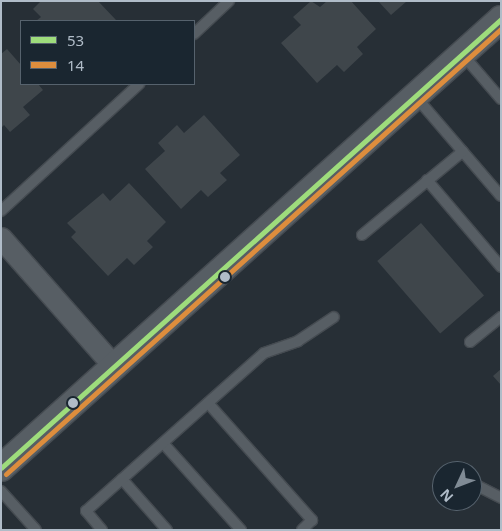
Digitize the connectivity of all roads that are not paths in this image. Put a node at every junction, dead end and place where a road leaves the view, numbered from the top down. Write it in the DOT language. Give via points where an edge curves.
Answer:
graph roads {
  1 [pos="229,1"];
  2 [pos="501,19"];
  3 [pos="195,33"];
  4 [pos="463,55"];
  5 [pos="138,85"];
  6 [pos="416,98"];
  7 [pos="501,99"];
  8 [pos="463,151"];
  9 [pos="427,180"];
  10 [pos="501,196"];
  11 [pos="1,210"];
  12 [pos="362,235"];
  13 [pos="1,238"];
  14 [pos="501,267"];
  15 [pos="334,317"];
  16 [pos="501,317"];
  17 [pos="470,342"];
  18 [pos="114,366"];
  19 [pos="208,403"];
  20 [pos="163,443"];
  21 [pos="1,468"];
  22 [pos="122,479"];
  23 [pos="482,488"];
  24 [pos="1,491"];
  25 [pos="501,498"];
  26 [pos="36,530"];
  27 [pos="102,530"];
  28 [pos="167,530"];
  29 [pos="241,530"];
  30 [pos="302,530"];
  1 -- 3 [label="lane"];
  2 -- 4 [label="street"];
  4 -- 6 [label="street"];
  4 -- 7 [label="lane"];
  5 -- 11 [label="lane"];
  6 -- 8 [label="lane"];
  6 -- 18 [label="street"];
  8 -- 9 [label="lane"];
  8 -- 10 [label="lane"];
  9 -- 12 [label="lane"];
  9 -- 14 [label="lane"];
  13 -- 18 [label="street"];
  15 -- 19 [label="lane" via="298,341 264,353"];
  16 -- 17 [label="lane"];
  18 -- 21 [label="street"];
  19 -- 20 [label="lane"];
  19 -- 30 [label="lane" via="312,520"];
  20 -- 22 [label="lane"];
  20 -- 29 [label="lane"];
  22 -- 27 [label="lane" via="86,511"];
  22 -- 28 [label="lane"];
  23 -- 25 [label="lane"];
  24 -- 26 [label="lane"];
}
